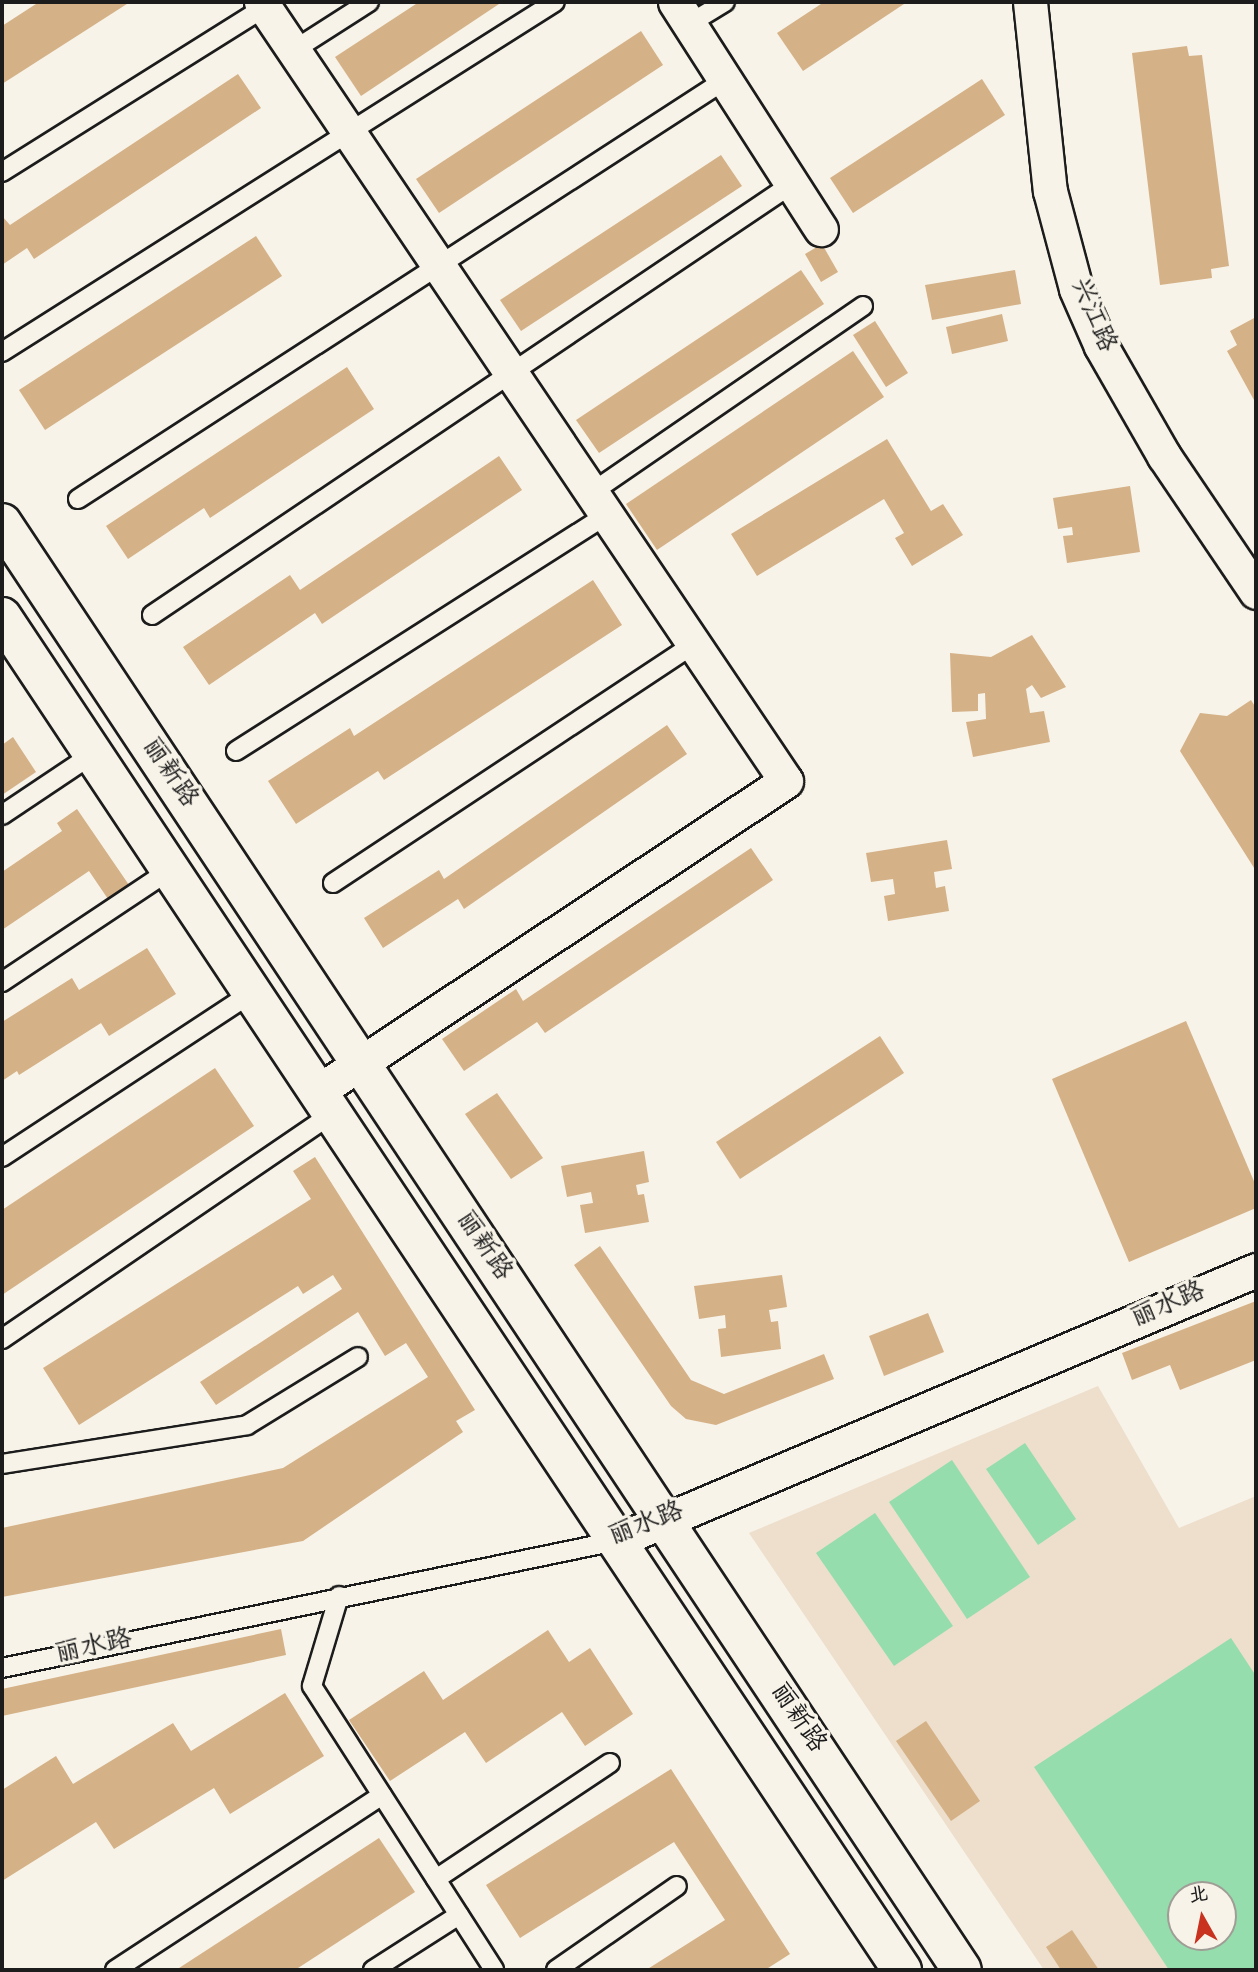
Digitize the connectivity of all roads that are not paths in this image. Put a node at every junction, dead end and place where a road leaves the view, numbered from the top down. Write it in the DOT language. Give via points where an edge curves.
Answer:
graph roads {
  1 [pos="369,2"];
  2 [pos="555,2"];
  3 [pos="725,2"];
  4 [pos="1030,2"];
  5 [pos="263,4"];
  6 [pos="682,13"];
  7 [pos="294,50"];
  8 [pos="725,80"];
  9 [pos="349,133"];
  10 [pos="2,172"];
  11 [pos="792,184"];
  12 [pos="821,229"];
  13 [pos="439,267"];
  14 [pos="863,306"];
  15 [pos="2,352"];
  16 [pos="512,374"];
  17 [pos="78,499"];
  18 [pos="599,504"];
  19 [pos="2,523"];
  20 [pos="1256,592"];
  21 [pos="152,615"];
  22 [pos="2,617"];
  23 [pos="693,645"];
  24 [pos="236,751"];
  25 [pos="93,754"];
  26 [pos="2,815"];
  27 [pos="170,870"];
  28 [pos="333,883"];
  29 [pos="2,982"];
  30 [pos="252,993"];
  31 [pos="360,1063"];
  32 [pos="324,1103"];
  33 [pos="2,1157"];
  34 [pos="1256,1270"];
  35 [pos="2,1339"];
  36 [pos="358,1357"];
  37 [pos="2,1464"];
  38 [pos="664,1521"];
  39 [pos="616,1541"];
  40 [pos="339,1596"];
  41 [pos="2,1668"];
  42 [pos="610,1763"];
  43 [pos="382,1795"];
  44 [pos="436,1879"];
  45 [pos="677,1886"];
  46 [pos="458,1914"];
  47 [pos="115,1970"];
  48 [pos="373,1970"];
  49 [pos="494,1970"];
  50 [pos="556,1970"];
  51 [pos="902,1970"];
  52 [pos="962,1970"];
  1 -- 7 [label="lane"];
  2 -- 9 [label="lane"];
  3 -- 6 [label="lane"];
  4 -- 20 [label="street, 兴江路" via="1050,191 1076,289 1101,346 1164,456"];
  5 -- 7 [label="street"];
  5 -- 10 [label="lane"];
  6 -- 8 [label="street"];
  7 -- 9 [label="street"];
  8 -- 11 [label="street"];
  8 -- 13 [label="lane"];
  9 -- 13 [label="street"];
  9 -- 15 [label="lane"];
  11 -- 12 [label="street"];
  11 -- 16 [label="lane"];
  13 -- 16 [label="street"];
  13 -- 17 [label="lane"];
  14 -- 18 [label="lane"];
  16 -- 18 [label="street"];
  16 -- 21 [label="lane"];
  18 -- 23 [label="street"];
  18 -- 24 [label="lane"];
  19 -- 31 [label="main road, 丽新路"];
  22 -- 25 [label="main road, 丽新路"];
  23 -- 28 [label="lane"];
  23 -- 31 [label="street" via="786,781"];
  25 -- 26 [label="lane"];
  25 -- 27 [label="main road, 丽新路"];
  27 -- 29 [label="lane"];
  27 -- 30 [label="main road, 丽新路"];
  30 -- 32 [label="main road, 丽新路"];
  30 -- 33 [label="lane"];
  31 -- 32 [label="street"];
  31 -- 38 [label="main road, 丽新路"];
  32 -- 35 [label="lane"];
  32 -- 39 [label="main road, 丽新路"];
  34 -- 38 [label="street, 丽水路"];
  36 -- 37 [label="lane" via="247,1425"];
  38 -- 39 [label="street, 丽水路"];
  38 -- 52 [label="main road, 丽新路"];
  39 -- 40 [label="lane, 丽水路"];
  39 -- 51 [label="main road, 丽新路"];
  40 -- 41 [label="lane, 丽水路"];
  40 -- 43 [label="lane" via="312,1686"];
  42 -- 44 [label="lane"];
  43 -- 44 [label="lane"];
  43 -- 47 [label="lane"];
  44 -- 46 [label="lane"];
  45 -- 50 [label="lane"];
  46 -- 48 [label="lane"];
  46 -- 49 [label="lane"];
}
